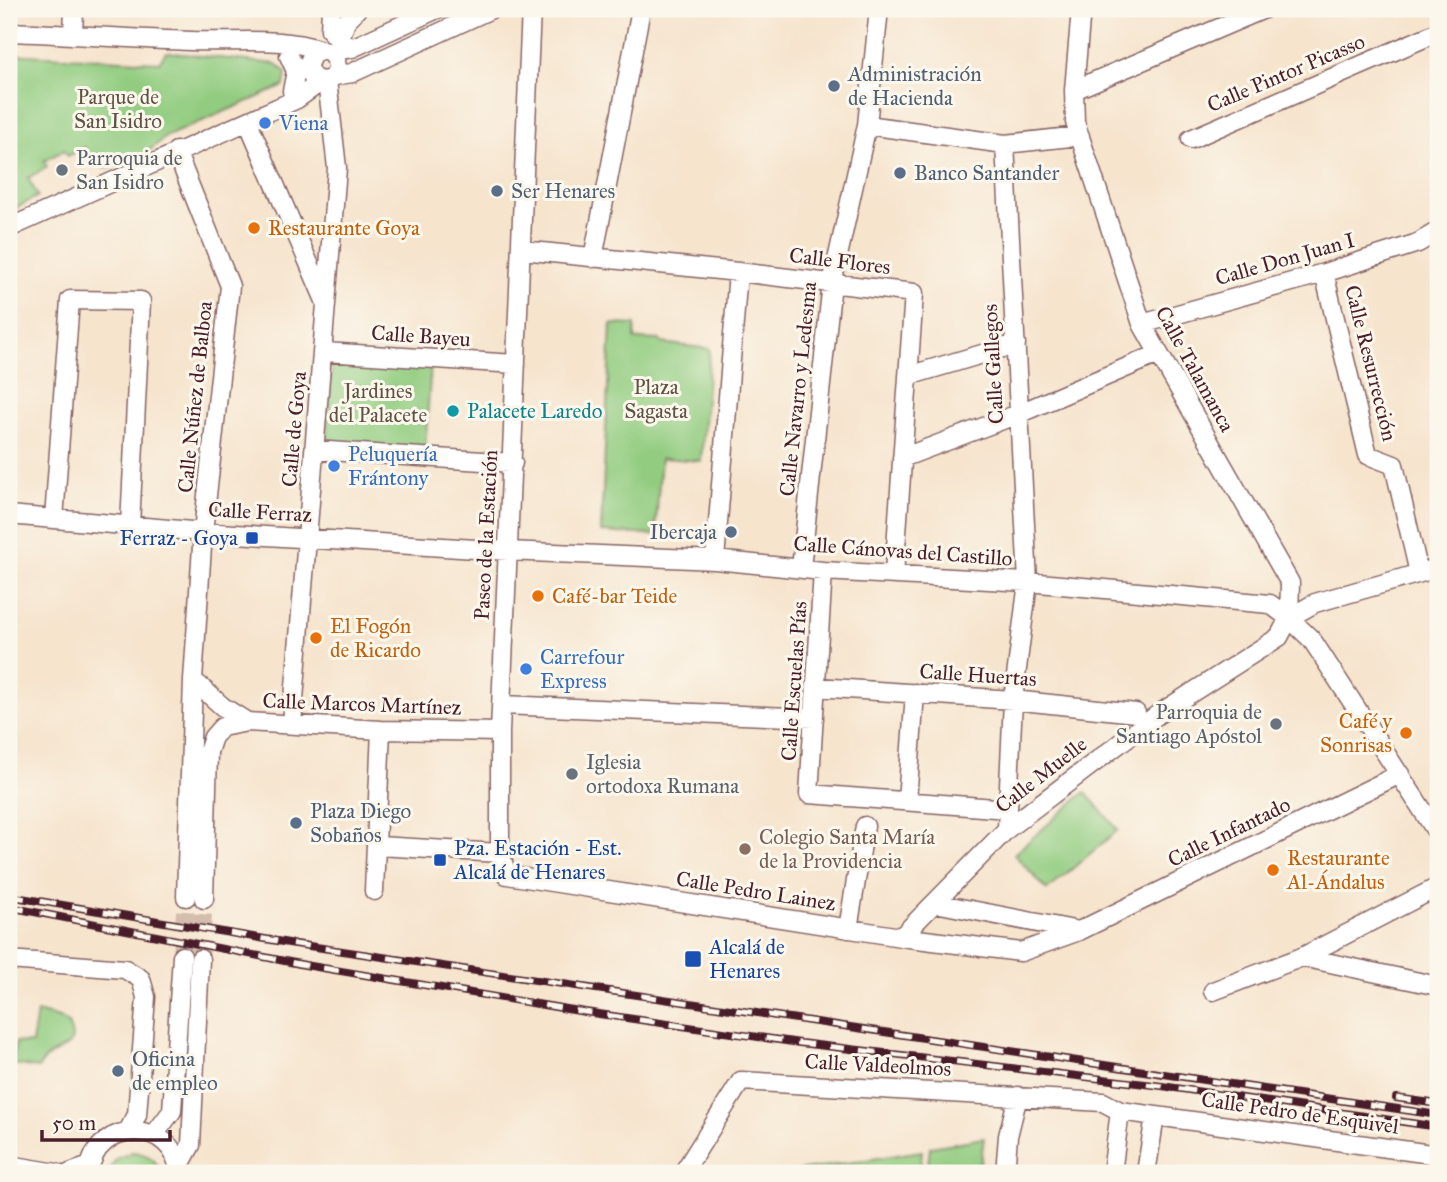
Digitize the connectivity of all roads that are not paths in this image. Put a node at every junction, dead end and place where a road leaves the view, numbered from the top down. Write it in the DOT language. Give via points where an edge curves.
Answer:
graph roads {
  1 [pos="74,9"];
  2 [pos="331,9"];
  3 [pos="357,9"];
  4 [pos="436,9"];
  5 [pos="491,9"];
  6 [pos="531,9"];
  7 [pos="641,9"];
  8 [pos="879,9"];
  9 [pos="1081,9"];
  10 [pos="1264,9"];
  11 [pos="9,32"];
  12 [pos="1438,32"];
  13 [pos="73,34"];
  14 [pos="205,42"];
  15 [pos="336,48"];
  16 [pos="289,56"];
  17 [pos="320,76"];
  18 [pos="292,90"];
  19 [pos="1074,90"];
  20 [pos="248,122"];
  21 [pos="867,125"];
  22 [pos="1080,135"];
  23 [pos="1191,139"];
  24 [pos="1005,144"];
  25 [pos="176,151"];
  26 [pos="9,228"];
  27 [pos="1437,235"];
  28 [pos="522,250"];
  29 [pos="593,258"];
  30 [pos="738,272"];
  31 [pos="1324,273"];
  32 [pos="832,283"];
  33 [pos="327,307"];
  34 [pos="1142,324"];
  35 [pos="1016,344"];
  36 [pos="324,352"];
  37 [pos="1158,354"];
  38 [pos="516,364"];
  39 [pos="908,376"];
  40 [pos="1018,414"];
  41 [pos="314,450"];
  42 [pos="902,458"];
  43 [pos="513,463"];
  44 [pos="9,515"];
  45 [pos="54,519"];
  46 [pos="130,526"];
  47 [pos="203,532"];
  48 [pos="307,537"];
  49 [pos="508,551"];
  50 [pos="715,560"];
  51 [pos="801,568"];
  52 [pos="1438,568"];
  53 [pos="823,571"];
  54 [pos="1419,573"];
  55 [pos="894,575"];
  56 [pos="1028,582"];
  57 [pos="1289,618"];
  58 [pos="193,680"];
  59 [pos="817,687"];
  60 [pos="915,693"];
  61 [pos="1013,700"];
  62 [pos="502,705"];
  63 [pos="1136,713"];
  64 [pos="814,718"];
  65 [pos="247,722"];
  66 [pos="292,723"];
  67 [pos="222,727"];
  68 [pos="381,730"];
  69 [pos="500,732"];
  70 [pos="1400,774"];
  71 [pos="907,801"];
  72 [pos="1008,809"];
  73 [pos="865,826"];
  74 [pos="1007,829"];
  75 [pos="1438,834"];
  76 [pos="378,846"];
  77 [pos="500,853"];
  78 [pos="1438,887"];
  79 [pos="374,891"];
  80 [pos="935,903"];
  81 [pos="848,929"];
  82 [pos="1079,931"];
  83 [pos="901,937"];
  84 [pos="1021,952"];
  85 [pos="182,956"];
  86 [pos="1302,957"];
  87 [pos="200,959"];
  88 [pos="9,960"];
  89 [pos="1438,986"];
  90 [pos="1213,991"];
  91 [pos="1018,1096"];
  92 [pos="1120,1111"];
  93 [pos="1155,1116"];
  94 [pos="128,1131"];
  95 [pos="154,1135"];
  96 [pos="1438,1155"];
  97 [pos="9,1165"];
  98 [pos="89,1169"];
  99 [pos="179,1170"];
  100 [pos="57,1173"];
  101 [pos="70,1173"];
  102 [pos="682,1173"];
  103 [pos="1006,1173"];
  104 [pos="1112,1173"];
  105 [pos="1146,1173"];
  1 -- 13 [label="street"];
  2 -- 15 [label="street" via="330,30"];
  3 -- 15 [label="street" via="347,20"];
  4 -- 15 [label="street"];
  5 -- 17 [label="street" via="352,73"];
  6 -- 28 [label="street, Paseo de la Estación"];
  7 -- 29 [label="street"];
  8 -- 21 [label="street, Calle Navarro y Ledesma"];
  9 -- 19 [label="street, Calle Talamanca"];
  10 -- 19 [label="street"];
  11 -- 13 [label="street"];
  12 -- 23 [label="street, Calle Pintor Picasso"];
  13 -- 14 [label="street"];
  14 -- 15 [label="street" via="248,40"];
  14 -- 16 [label="street"];
  15 -- 17 [label="street, Calle de Goya" via="338,63"];
  15 -- 17 [label="street" via="309,57"];
  16 -- 17 [label="street"];
  16 -- 18 [label="street" via="296,71"];
  17 -- 18 [label="street"];
  17 -- 20 [label="street" via="297,99"];
  17 -- 33 [label="street, Calle de Goya" via="337,168"];
  18 -- 25 [label="street" via="176,144"];
  19 -- 22 [label="street, Calle Talamanca"];
  20 -- 25 [label="street"];
  20 -- 33 [label="street, Calle de Goya"];
  21 -- 24 [label="street"];
  21 -- 32 [label="street, Calle Navarro y Ledesma"];
  22 -- 24 [label="street"];
  22 -- 34 [label="street, Calle Talamanca"];
  24 -- 35 [label="street, Calle Gallegos"];
  25 -- 26 [label="street"];
  25 -- 47 [label="street, Calle Núñez de Balboa" via="230,286"];
  27 -- 31 [label="street, Calle Don Juan I"];
  28 -- 29 [label="street, Calle Flores"];
  28 -- 38 [label="street, Paseo de la Estación"];
  29 -- 30 [label="street, Calle Flores"];
  30 -- 32 [label="street, Calle Flores"];
  30 -- 50 [label="street"];
  31 -- 34 [label="street, Calle Don Juan I"];
  31 -- 54 [label="street, Calle Resurrección" via="1368,455 1394,465"];
  32 -- 39 [label="street, Calle Flores" via="914,293"];
  32 -- 51 [label="street, Calle Navarro y Ledesma"];
  33 -- 36 [label="street, Calle de Goya"];
  34 -- 37 [label="street, Calle Talamanca"];
  35 -- 39 [label="street"];
  35 -- 40 [label="street, Calle Gallegos"];
  36 -- 38 [label="street, Calle Bayeu"];
  36 -- 41 [label="street, Calle de Goya"];
  37 -- 40 [label="street"];
  37 -- 57 [label="street, Calle Talamanca" via="1290,583"];
  38 -- 43 [label="street, Paseo de la Estación"];
  39 -- 42 [label="street, Calle Flores"];
  40 -- 42 [label="street"];
  40 -- 56 [label="street, Calle Gallegos"];
  41 -- 43 [label="street"];
  41 -- 48 [label="street, Calle de Goya"];
  42 -- 55 [label="street, Calle Flores"];
  43 -- 49 [label="street, Paseo de la Estación"];
  44 -- 45 [label="street, Calle Ferraz"];
  45 -- 46 [label="street, Calle Ferraz"];
  45 -- 46 [label="street" via="70,300 141,301"];
  46 -- 47 [label="street, Calle Ferraz"];
  47 -- 48 [label="street, Calle Ferraz"];
  47 -- 58 [label="street, Calle Núñez de Balboa"];
  48 -- 49 [label="street, Calle Ferraz"];
  48 -- 66 [label="street, Calle de Goya"];
  49 -- 50 [label="street, Calle Cánovas del Castillo"];
  49 -- 62 [label="street, Paseo de la Estación"];
  50 -- 51 [label="street, Calle Cánovas del Castillo"];
  51 -- 53 [label="street, Calle Cánovas del Castillo"];
  52 -- 54 [label="street"];
  53 -- 55 [label="street, Calle Cánovas del Castillo"];
  53 -- 59 [label="street, Calle Escuelas Pías"];
  54 -- 57 [label="street" via="1315,603"];
  55 -- 56 [label="street, Calle Cánovas del Castillo"];
  56 -- 57 [label="street, Calle Cánovas del Castillo" via="1270,604"];
  56 -- 61 [label="street, Calle Gallegos"];
  57 -- 70 [label="street, Calle Cánovas del Castillo" via="1312,640"];
  57 -- 74 [label="street, Calle Muelle" via="1279,637 1157,715"];
  58 -- 65 [label="street"];
  58 -- 67 [label="street, Calle Núñez de Balboa" via="195,898 208,752"];
  59 -- 60 [label="street, Calle Huertas"];
  59 -- 64 [label="street, Calle Escuelas Pías"];
  60 -- 61 [label="street, Calle Huertas"];
  60 -- 71 [label="street"];
  61 -- 63 [label="street, Calle Huertas"];
  61 -- 72 [label="street, Calle Gallegos"];
  62 -- 64 [label="street"];
  62 -- 69 [label="street, Paseo de la Estación"];
  64 -- 71 [label="street, Calle Escuelas Pías" via="809,794"];
  65 -- 66 [label="street, Calle Marcos Martínez"];
  65 -- 67 [label="street, Calle Marcos Martínez"];
  66 -- 68 [label="street, Calle Marcos Martínez"];
  68 -- 69 [label="street, Calle Marcos Martínez"];
  68 -- 76 [label="street"];
  69 -- 77 [label="street, Paseo de la Estación"];
  70 -- 75 [label="street, Calle Cánovas del Castillo"];
  70 -- 82 [label="street, Calle Infantado"];
  71 -- 72 [label="street"];
  72 -- 74 [label="street, Calle Gallegos"];
  73 -- 81 [label="street"];
  74 -- 80 [label="street, Calle Muelle"];
  76 -- 77 [label="street"];
  76 -- 79 [label="street"];
  77 -- 81 [label="street, Calle Pedro Lainez" via="507,876"];
  78 -- 86 [label="street"];
  80 -- 82 [label="street"];
  80 -- 83 [label="street, Calle Muelle"];
  81 -- 83 [label="street, Calle Pedro Lainez"];
  82 -- 84 [label="street, Calle Infantado"];
  83 -- 84 [label="street, Calle Pedro Lainez"];
  85 -- 95 [label="street" via="172,1111"];
  86 -- 89 [label="street"];
  86 -- 90 [label="street"];
  87 -- 99 [label="street" via="191,1145"];
  88 -- 94 [label="street" via="125,970 141,979 146,997 137,1115"];
  91 -- 92 [label="street, Calle Valdeolmos" via="1104,1102"];
  91 -- 102 [label="street, Calle Valdeolmos" via="741,1081"];
  91 -- 103 [label="street" via="1008,1136"];
  92 -- 93 [label="street, Calle Pedro de Esquivel"];
  92 -- 104 [label="street"];
  93 -- 96 [label="street, Calle Pedro de Esquivel"];
  93 -- 105 [label="street"];
  94 -- 95 [label="street"];
  94 -- 98 [label="street" via="100,1146"];
  95 -- 99 [label="street" via="174,1154"];
  97 -- 100 [label="street"];
  98 -- 101 [label="street"];
}
